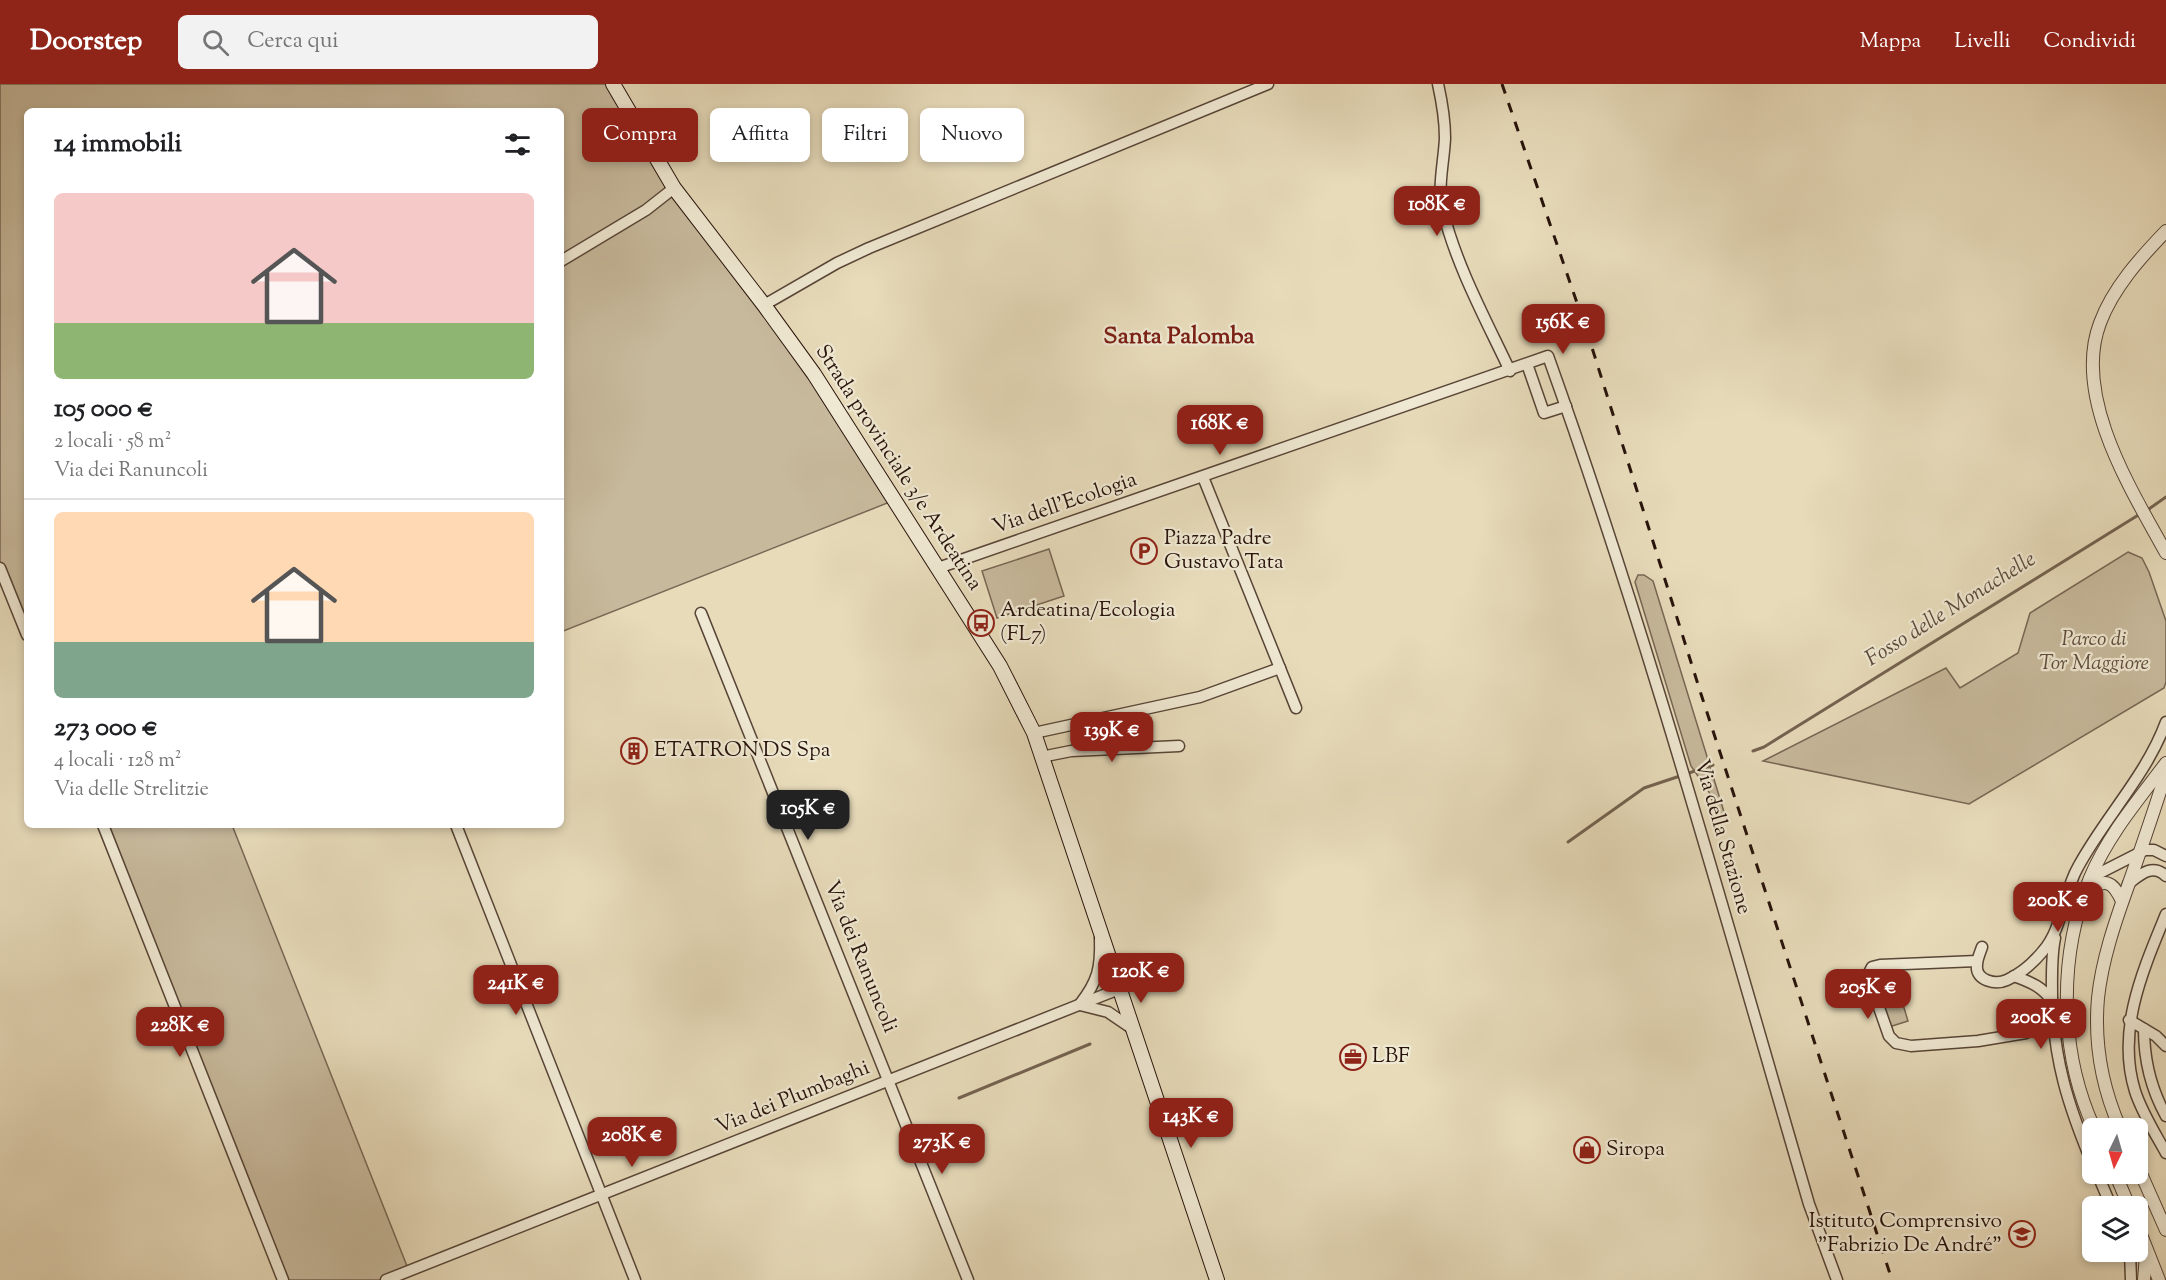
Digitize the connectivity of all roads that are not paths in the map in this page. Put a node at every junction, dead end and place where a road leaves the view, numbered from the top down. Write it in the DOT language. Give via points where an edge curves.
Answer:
graph roads {
  1 [pos="614,84"];
  2 [pos="1268,84"];
  3 [pos="1438,84"];
  4 [pos="674,188"];
  5 [pos="2166,231"];
  6 [pos="564,259"];
  7 [pos="764,305"];
  8 [pos="1527,364"];
  9 [pos="1510,371"];
  10 [pos="1566,406"];
  11 [pos="1203,477"];
  12 [pos="2166,554"];
  13 [pos="0,568"];
  14 [pos="938,568"];
  15 [pos="701,613"];
  16 [pos="24,628"];
  17 [pos="1280,668"];
  18 [pos="1296,708"];
  19 [pos="2166,722"];
  20 [pos="1034,732"];
  21 [pos="1179,746"];
  22 [pos="1041,757"];
  23 [pos="2166,763"];
  24 [pos="2166,773"];
  25 [pos="104,828"];
  26 [pos="457,828"];
  27 [pos="2139,853"];
  28 [pos="2166,856"];
  29 [pos="2166,876"];
  30 [pos="2088,884"];
  31 [pos="2128,885"];
  32 [pos="2122,901"];
  33 [pos="2166,914"];
  34 [pos="2056,928"];
  35 [pos="1100,929"];
  36 [pos="1982,947"];
  37 [pos="2053,955"];
  38 [pos="2070,957"];
  39 [pos="1977,961"];
  40 [pos="2014,976"];
  41 [pos="1119,989"];
  42 [pos="2052,1002"];
  43 [pos="1080,1005"];
  44 [pos="2129,1020"];
  45 [pos="1133,1029"];
  46 [pos="2144,1029"];
  47 [pos="2026,1033"];
  48 [pos="2166,1046"];
  49 [pos="889,1081"];
  50 [pos="2078,1082"];
  51 [pos="2063,1085"];
  52 [pos="2166,1116"];
  53 [pos="2091,1118"];
  54 [pos="2116,1118"];
  55 [pos="2082,1138"];
  56 [pos="2166,1153"];
  57 [pos="2146,1184"];
  58 [pos="602,1196"];
  59 [pos="2166,1230"];
  60 [pos="2148,1255"];
  61 [pos="2130,1262"];
  62 [pos="2145,1262"];
  63 [pos="283,1280"];
  64 [pos="386,1280"];
  65 [pos="635,1280"];
  66 [pos="968,1280"];
  67 [pos="1217,1280"];
  68 [pos="1837,1280"];
  69 [pos="2131,1280"];
  70 [pos="2144,1280"];
  71 [pos="2159,1280"];
  1 -- 4 [label="main road, Strada provinciale 3/e Ardeatina"];
  2 -- 7 [label="street" via="869,248"];
  3 -- 9 [label="street" via="1445,136 1443,210 1467,280"];
  4 -- 6 [label="street" via="646,210"];
  4 -- 7 [label="main road, Strada provinciale 3/e Ardeatina"];
  5 -- 12 [label="street" via="2143,255 2105,311 2094,352 2093,381 2099,412 2134,496"];
  7 -- 14 [label="main road, Strada provinciale 3/e Ardeatina" via="814,374"];
  8 -- 9 [label="street"];
  8 -- 10 [label="street" via="1544,413"];
  8 -- 10 [label="street, Via della Stazione" via="1548,356"];
  9 -- 11 [label="street, Via dell'Ecologia"];
  10 -- 68 [label="street, Via della Stazione" via="1684,775 1809,1204"];
  11 -- 14 [label="street, Via dell'Ecologia"];
  11 -- 17 [label="street"];
  13 -- 16 [label="street"];
  14 -- 20 [label="main road, Strada provinciale 3/e Ardeatina" via="1000,666"];
  15 -- 49 [label="street, Via dei Ranuncoli"];
  17 -- 18 [label="street"];
  17 -- 20 [label="street" via="1200,697"];
  19 -- 34 [label="street" via="2148,762 2078,867"];
  20 -- 22 [label="main road, Strada provinciale 3/e Ardeatina"];
  21 -- 22 [label="street" via="1076,750"];
  22 -- 35 [label="main road, Strada provinciale 3/e Ardeatina"];
  23 -- 30 [label="street" via="2128,812"];
  24 -- 27 [label="street"];
  25 -- 63 [label="street"];
  26 -- 58 [label="street"];
  27 -- 28 [label="street" via="2150,849"];
  27 -- 30 [label="street"];
  27 -- 31 [label="street"];
  29 -- 31 [label="street" via="2149,870"];
  30 -- 32 [label="street" via="2109,884"];
  30 -- 38 [label="street"];
  31 -- 32 [label="street"];
  32 -- 54 [label="street" via="2103,970 2097,1010 2102,1075"];
  33 -- 44 [label="street"];
  34 -- 37 [label="street"];
  34 -- 40 [label="street" via="2044,950"];
  35 -- 41 [label="main road, Strada provinciale 3/e Ardeatina"];
  35 -- 43 [label="street" via="1100,966"];
  36 -- 39 [label="street"];
  37 -- 38 [label="street"];
  37 -- 42 [label="street"];
  38 -- 50 [label="street" via="2067,1007"];
  39 -- 40 [label="street" via="1980,975 1988,981 2001,982"];
  39 -- 47 [label="street" via="1872,967 1870,982 1889,1036 1896,1043 1911,1046"];
  40 -- 42 [label="street" via="2048,993"];
  41 -- 43 [label="street, Via dei Plumbaghi"];
  41 -- 45 [label="main road, Strada provinciale 3/e Ardeatina"];
  42 -- 51 [label="street"];
  43 -- 45 [label="street" via="1108,1012"];
  43 -- 49 [label="street, Via dei Plumbaghi"];
  44 -- 46 [label="street"];
  44 -- 56 [label="street" via="2129,1059 2136,1093"];
  45 -- 67 [label="main road, Strada provinciale 3/e Ardeatina"];
  46 -- 48 [label="street"];
  46 -- 52 [label="street" via="2150,1080"];
  49 -- 58 [label="street, Via dei Plumbaghi"];
  49 -- 66 [label="street, Via dei Ranuncoli"];
  50 -- 51 [label="street"];
  50 -- 53 [label="street"];
  51 -- 55 [label="street"];
  57 -- 59 [label="street"];
  58 -- 64 [label="street, Via dei Plumbaghi"];
  58 -- 65 [label="street"];
  60 -- 71 [label="street"];
  61 -- 69 [label="street"];
  62 -- 70 [label="street"];
}
